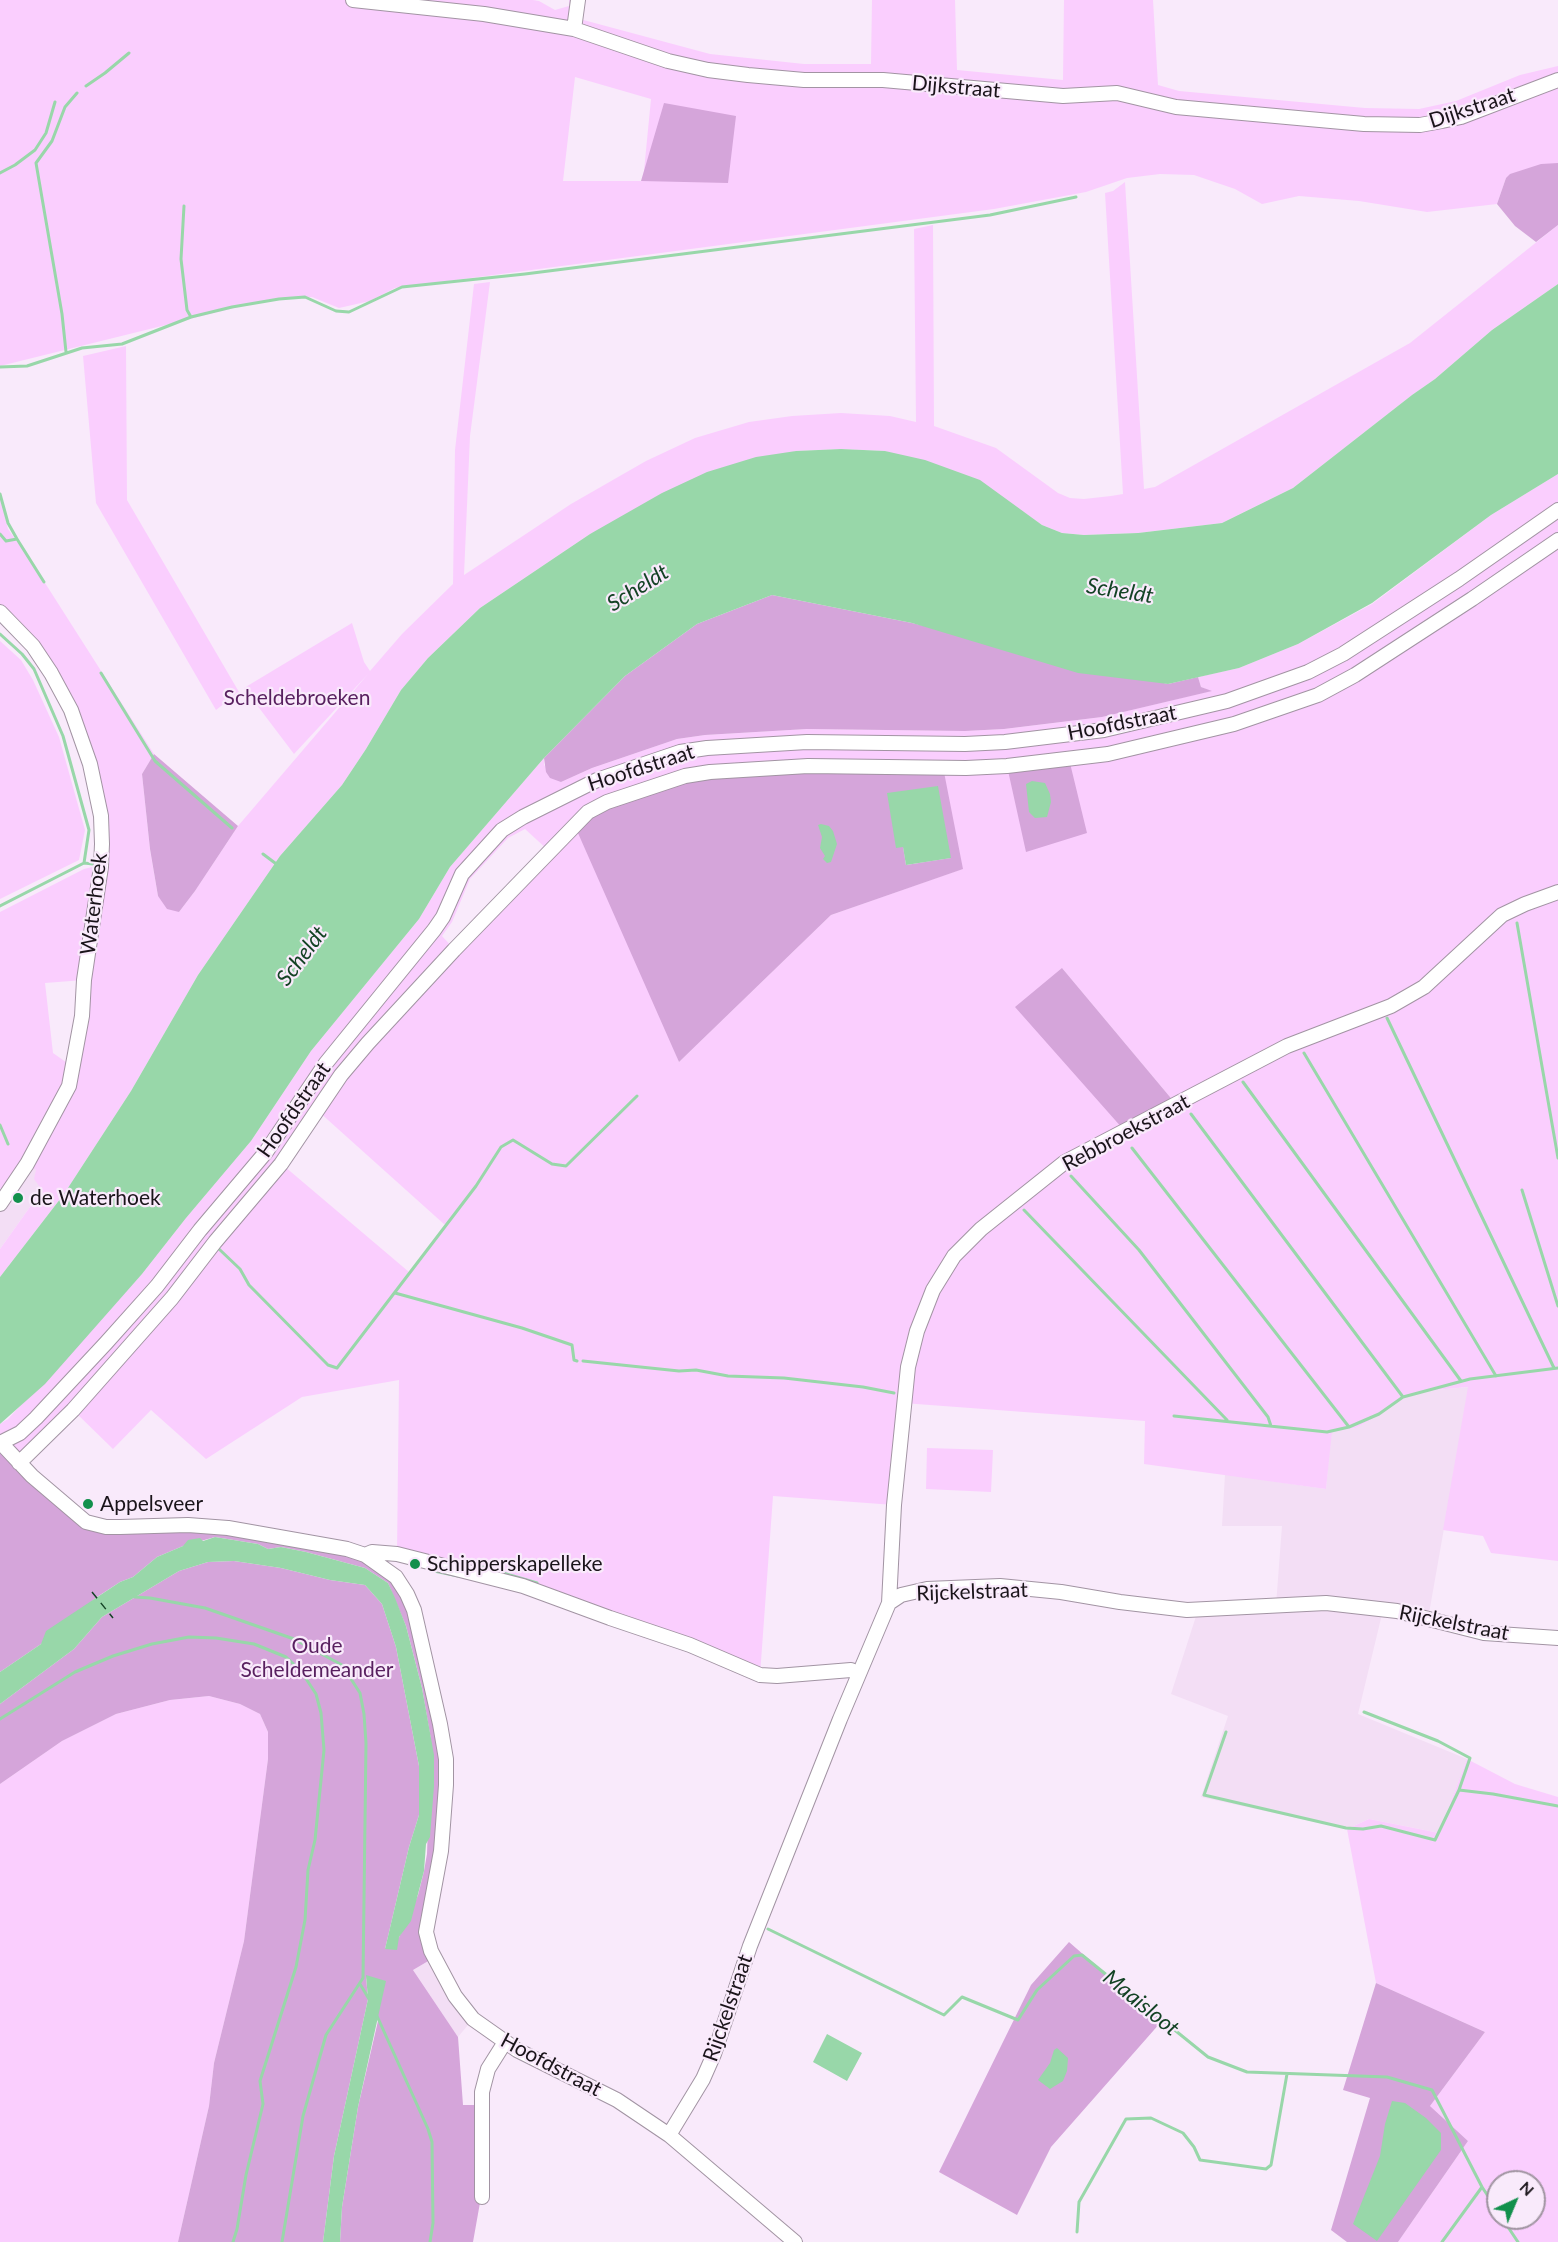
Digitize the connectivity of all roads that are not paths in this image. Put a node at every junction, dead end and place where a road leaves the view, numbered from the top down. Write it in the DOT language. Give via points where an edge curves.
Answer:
graph roads {
  1 [pos="353,0"];
  2 [pos="578,0"];
  3 [pos="574,29"];
  4 [pos="1558,80"];
  5 [pos="1558,510"];
  6 [pos="1558,540"];
  7 [pos="0,612"];
  8 [pos="1558,892"];
  9 [pos="0,1204"];
  10 [pos="0,1443"];
  11 [pos="19,1463"];
  12 [pos="365,1555"];
  13 [pos="408,1557"];
  14 [pos="396,1577"];
  15 [pos="889,1603"];
  16 [pos="1558,1638"];
  17 [pos="859,1674"];
  18 [pos="505,2042"];
  19 [pos="669,2135"];
  20 [pos="482,2197"];
  21 [pos="795,2242"];
  1 -- 3 [label="street, Dijkstraat" via="484,14"];
  2 -- 3 [label="street"];
  3 -- 4 [label="street, Dijkstraat" via="668,61 748,75 883,80 1063,96 1117,93 1176,106 1364,124 1420,125 1461,117"];
  5 -- 10 [label="street, Hoofdstraat" via="1343,654 1308,672 1227,700 1104,730 1005,742 807,742 698,749 597,780 523,817 502,830 462,874 434,930 326,1063 266,1152 157,1286 36,1418 20,1433"];
  6 -- 11 [label="street, Hoofdstraat" via="1355,675 1318,695 1234,724 1108,754 1018,765 808,766 710,772 686,776 588,812 368,1043 341,1075 281,1164 172,1298 73,1410"];
  7 -- 9 [label="street, Waterhoek" via="33,646 71,710 90,764 101,816 102,844 82,1016 69,1086 27,1164"];
  8 -- 15 [label="street, Rebbroekstraat" via="1502,915 1424,987 1391,1006 1287,1046 1065,1162 981,1229 954,1256 933,1290 908,1367"];
  10 -- 11 [label="street, Hoofdstraat"];
  11 -- 12 [label="street, Hoofdstraat" via="77,1515 96,1525 228,1528"];
  12 -- 13 [label="street, Hoofdstraat" via="372,1552"];
  12 -- 14 [label="street, Hoofdstraat"];
  13 -- 14 [label="street"];
  13 -- 17 [label="street, Hoofdstraat" via="523,1586 690,1645 760,1675 851,1670"];
  14 -- 18 [label="street, Hoofdstraat" via="414,1610 446,1759 441,1851 426,1932 431,1951 455,1996 473,2019"];
  15 -- 16 [label="street, Rijckelstraat" via="901,1595 927,1589 1000,1586 1187,1610 1326,1603 1397,1611 1484,1634"];
  15 -- 17 [label="street, Rijckelstraat"];
  17 -- 19 [label="street, Rijckelstraat" via="750,1946 714,2054"];
  18 -- 19 [label="street, Hoofdstraat" via="617,2100"];
  18 -- 20 [label="street" via="488,2069 482,2092"];
  19 -- 21 [label="street, Hoofdstraat"];
}
